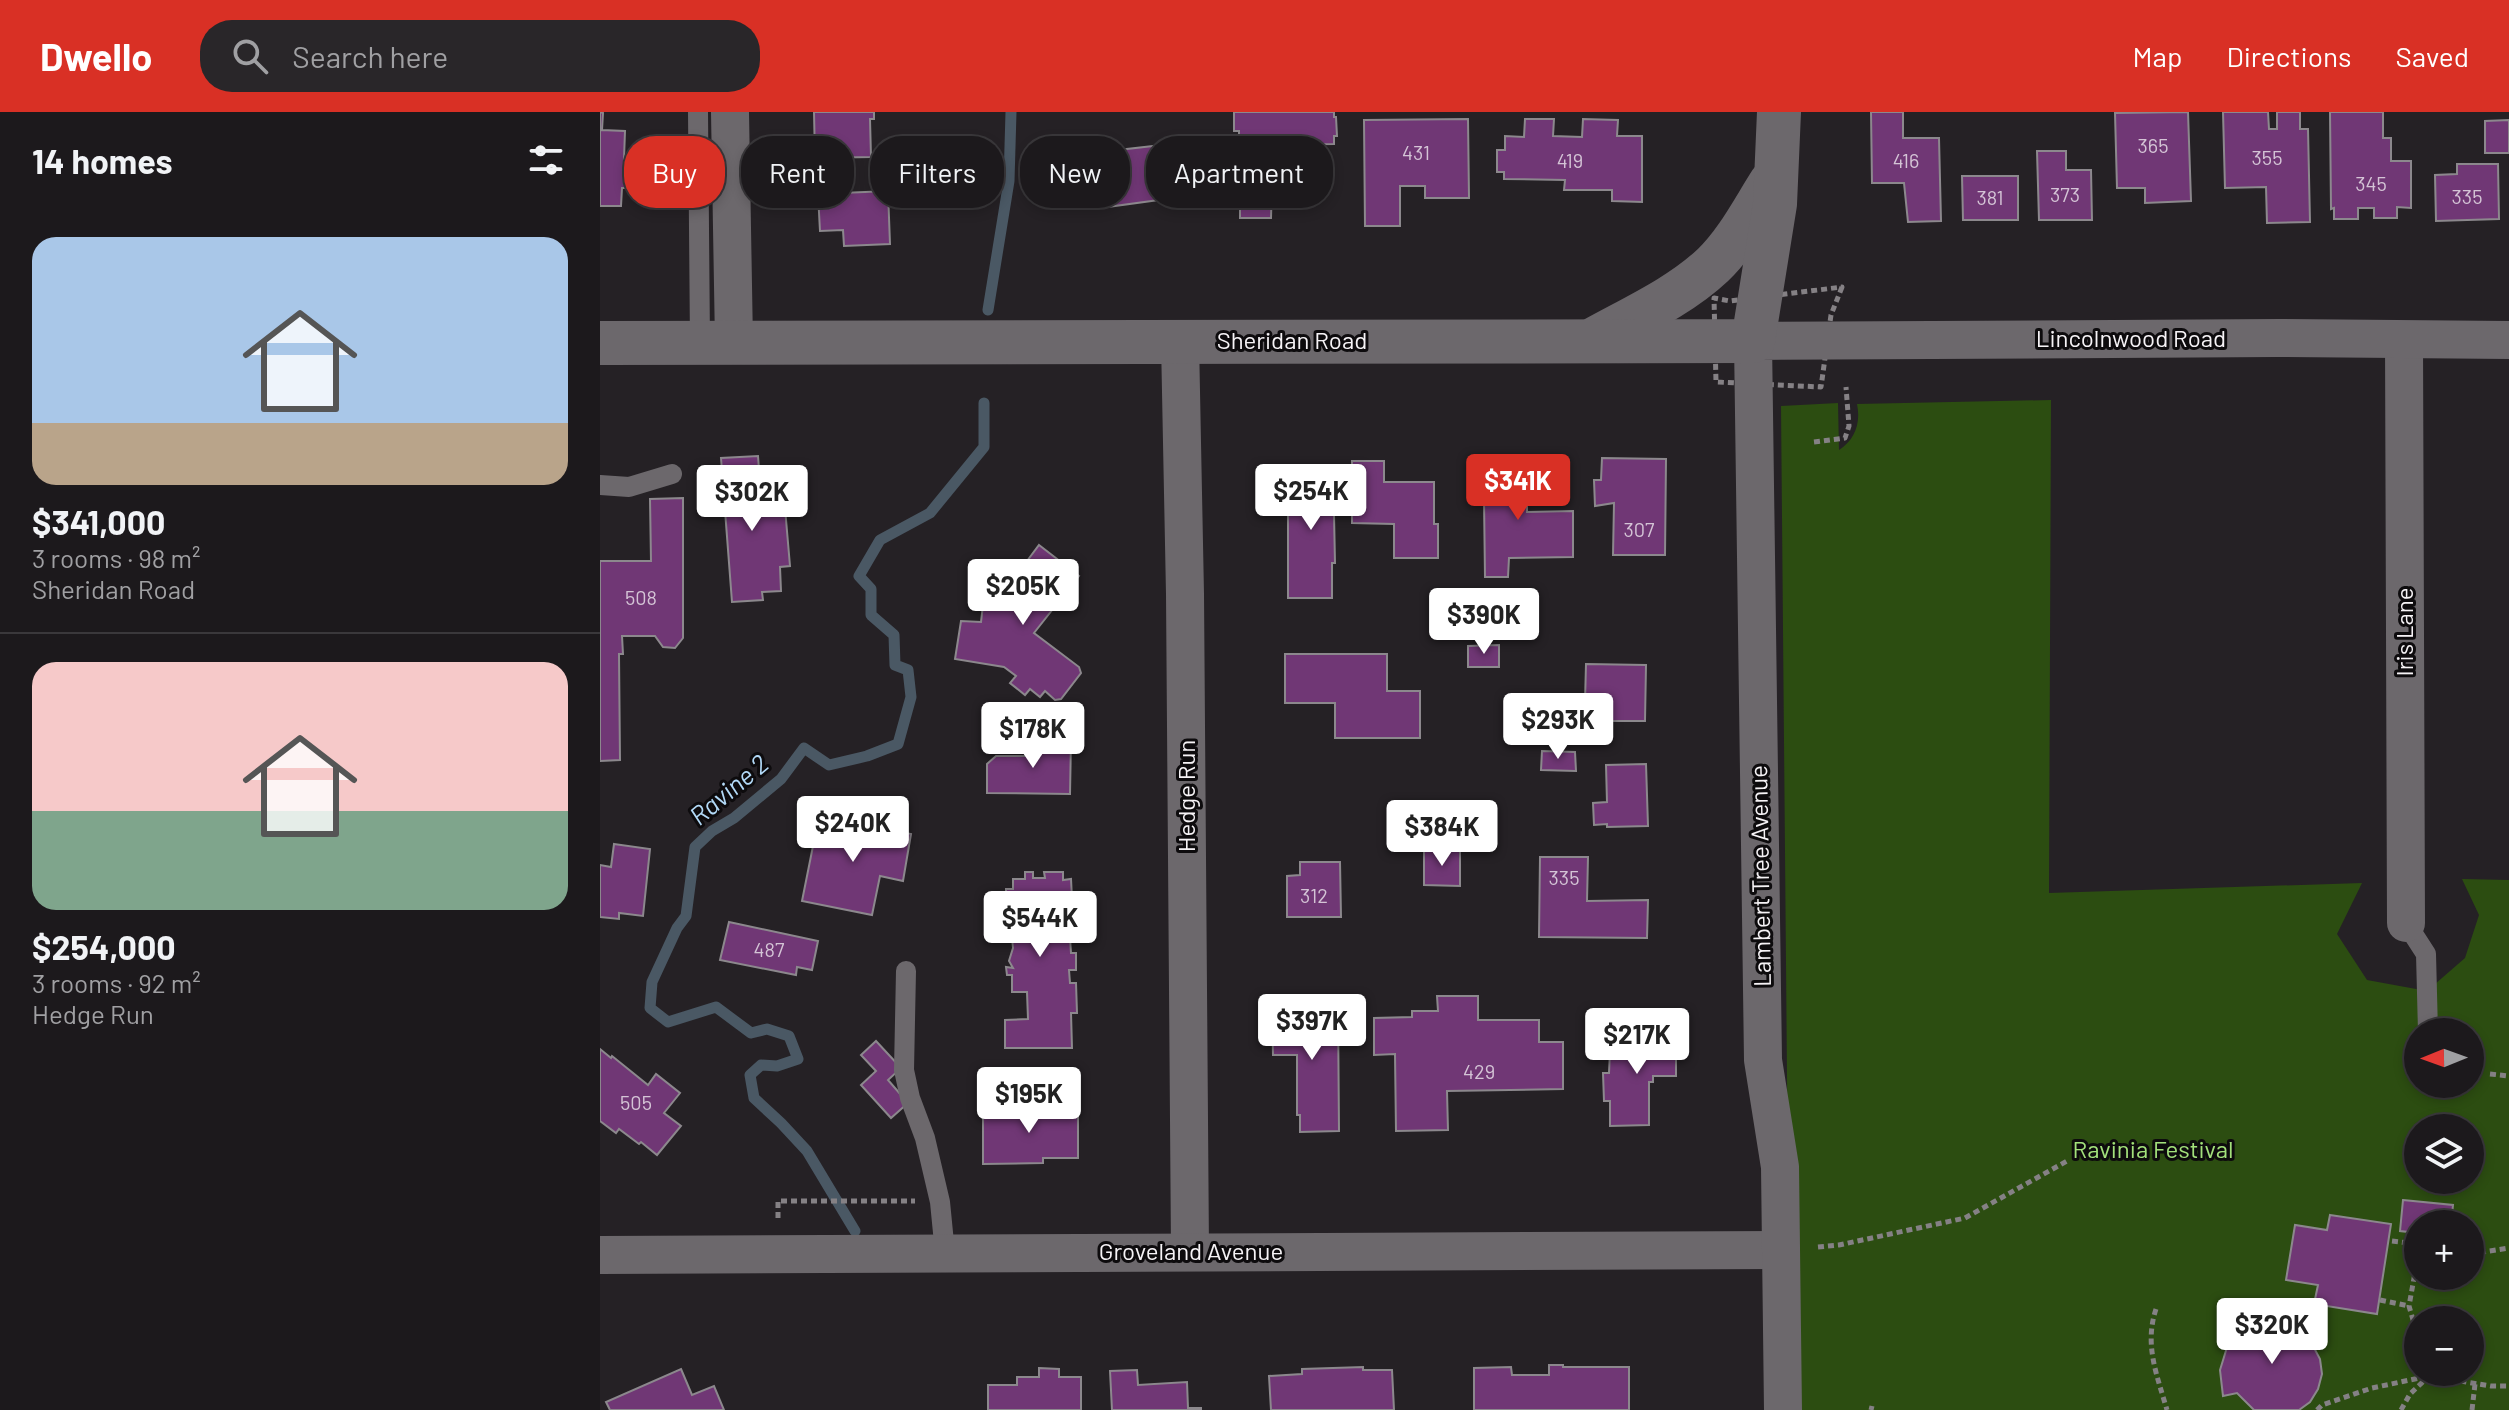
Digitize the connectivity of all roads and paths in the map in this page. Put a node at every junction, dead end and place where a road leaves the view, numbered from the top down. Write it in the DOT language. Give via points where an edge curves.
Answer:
graph roads {
  1 [pos="698,112"];
  2 [pos="730,112"];
  3 [pos="1779,112"];
  4 [pos="1776,173"];
  5 [pos="2509,340"];
  6 [pos="1180,341"];
  7 [pos="1591,341"];
  8 [pos="1753,341"];
  9 [pos="2404,341"];
  10 [pos="600,343"];
  11 [pos="717,343"];
  12 [pos="1846,387"];
  13 [pos="1814,442"];
  14 [pos="672,474"];
  15 [pos="600,485"];
  16 [pos="2406,923"];
  17 [pos="906,971"];
  18 [pos="2428,1018"];
  19 [pos="2490,1074"];
  20 [pos="2509,1076"];
  21 [pos="2067,1161"];
  22 [pos="778,1201"];
  23 [pos="928,1201"];
  24 [pos="2392,1241"];
  25 [pos="2404,1242"];
  26 [pos="2509,1248"];
  27 [pos="1781,1250"];
  28 [pos="1190,1251"];
  29 [pos="2484,1252"];
  30 [pos="945,1253"];
  31 [pos="600,1255"];
  32 [pos="2412,1290"];
  33 [pos="2380,1300"];
  34 [pos="2409,1306"];
  35 [pos="2156,1309"];
  36 [pos="2404,1380"];
  37 [pos="2484,1385"];
  38 [pos="2417,1386"];
  39 [pos="2475,1386"];
  40 [pos="2509,1386"];
  41 [pos="1783,1410"];
  42 [pos="2167,1410"];
  43 [pos="2317,1410"];
  44 [pos="2401,1410"];
  45 [pos="2472,1410"];
  1 -- 11 [label="lane"];
  2 -- 11 [label="street"];
  3 -- 4 [label="street"];
  4 -- 7 [label="street" via="1715,263 1685,288"];
  4 -- 8 [label="street"];
  5 -- 9 [label="street, Lincolnwood Road"];
  6 -- 7 [label="street, Sheridan Road"];
  6 -- 11 [label="street, Sheridan Road"];
  6 -- 28 [label="street, Hedge Run"];
  7 -- 8 [label="street, Sheridan Road"];
  8 -- 9 [label="street, Lincolnwood Road"];
  8 -- 27 [label="street, Lambert Tree Avenue" via="1763,1060 1780,1167"];
  9 -- 16 [label="street, Iris Lane"];
  10 -- 11 [label="street, Sheridan Road"];
  12 -- 13 [label="path" via="1845,438"];
  14 -- 15 [label="lane" via="629,487"];
  16 -- 18 [label="lane" via="2426,954"];
  17 -- 30 [label="lane" via="904,1070 940,1202"];
  19 -- 20 [label="path"];
  21 -- 27 [label="path" via="1965,1218 1839,1245"];
  22 -- 23 [label="path"];
  24 -- 25 [label="path"];
  26 -- 29 [label="path"];
  27 -- 28 [label="street, Groveland Avenue"];
  27 -- 41 [label="street, Lambert Tree Avenue"];
  28 -- 30 [label="street, Groveland Avenue"];
  30 -- 31 [label="street, Groveland Avenue"];
  32 -- 34 [label="path"];
  33 -- 34 [label="path"];
  35 -- 42 [label="path" via="2150,1348"];
  36 -- 43 [label="path"];
  37 -- 40 [label="path"];
  38 -- 44 [label="path"];
  39 -- 45 [label="path"];
}
